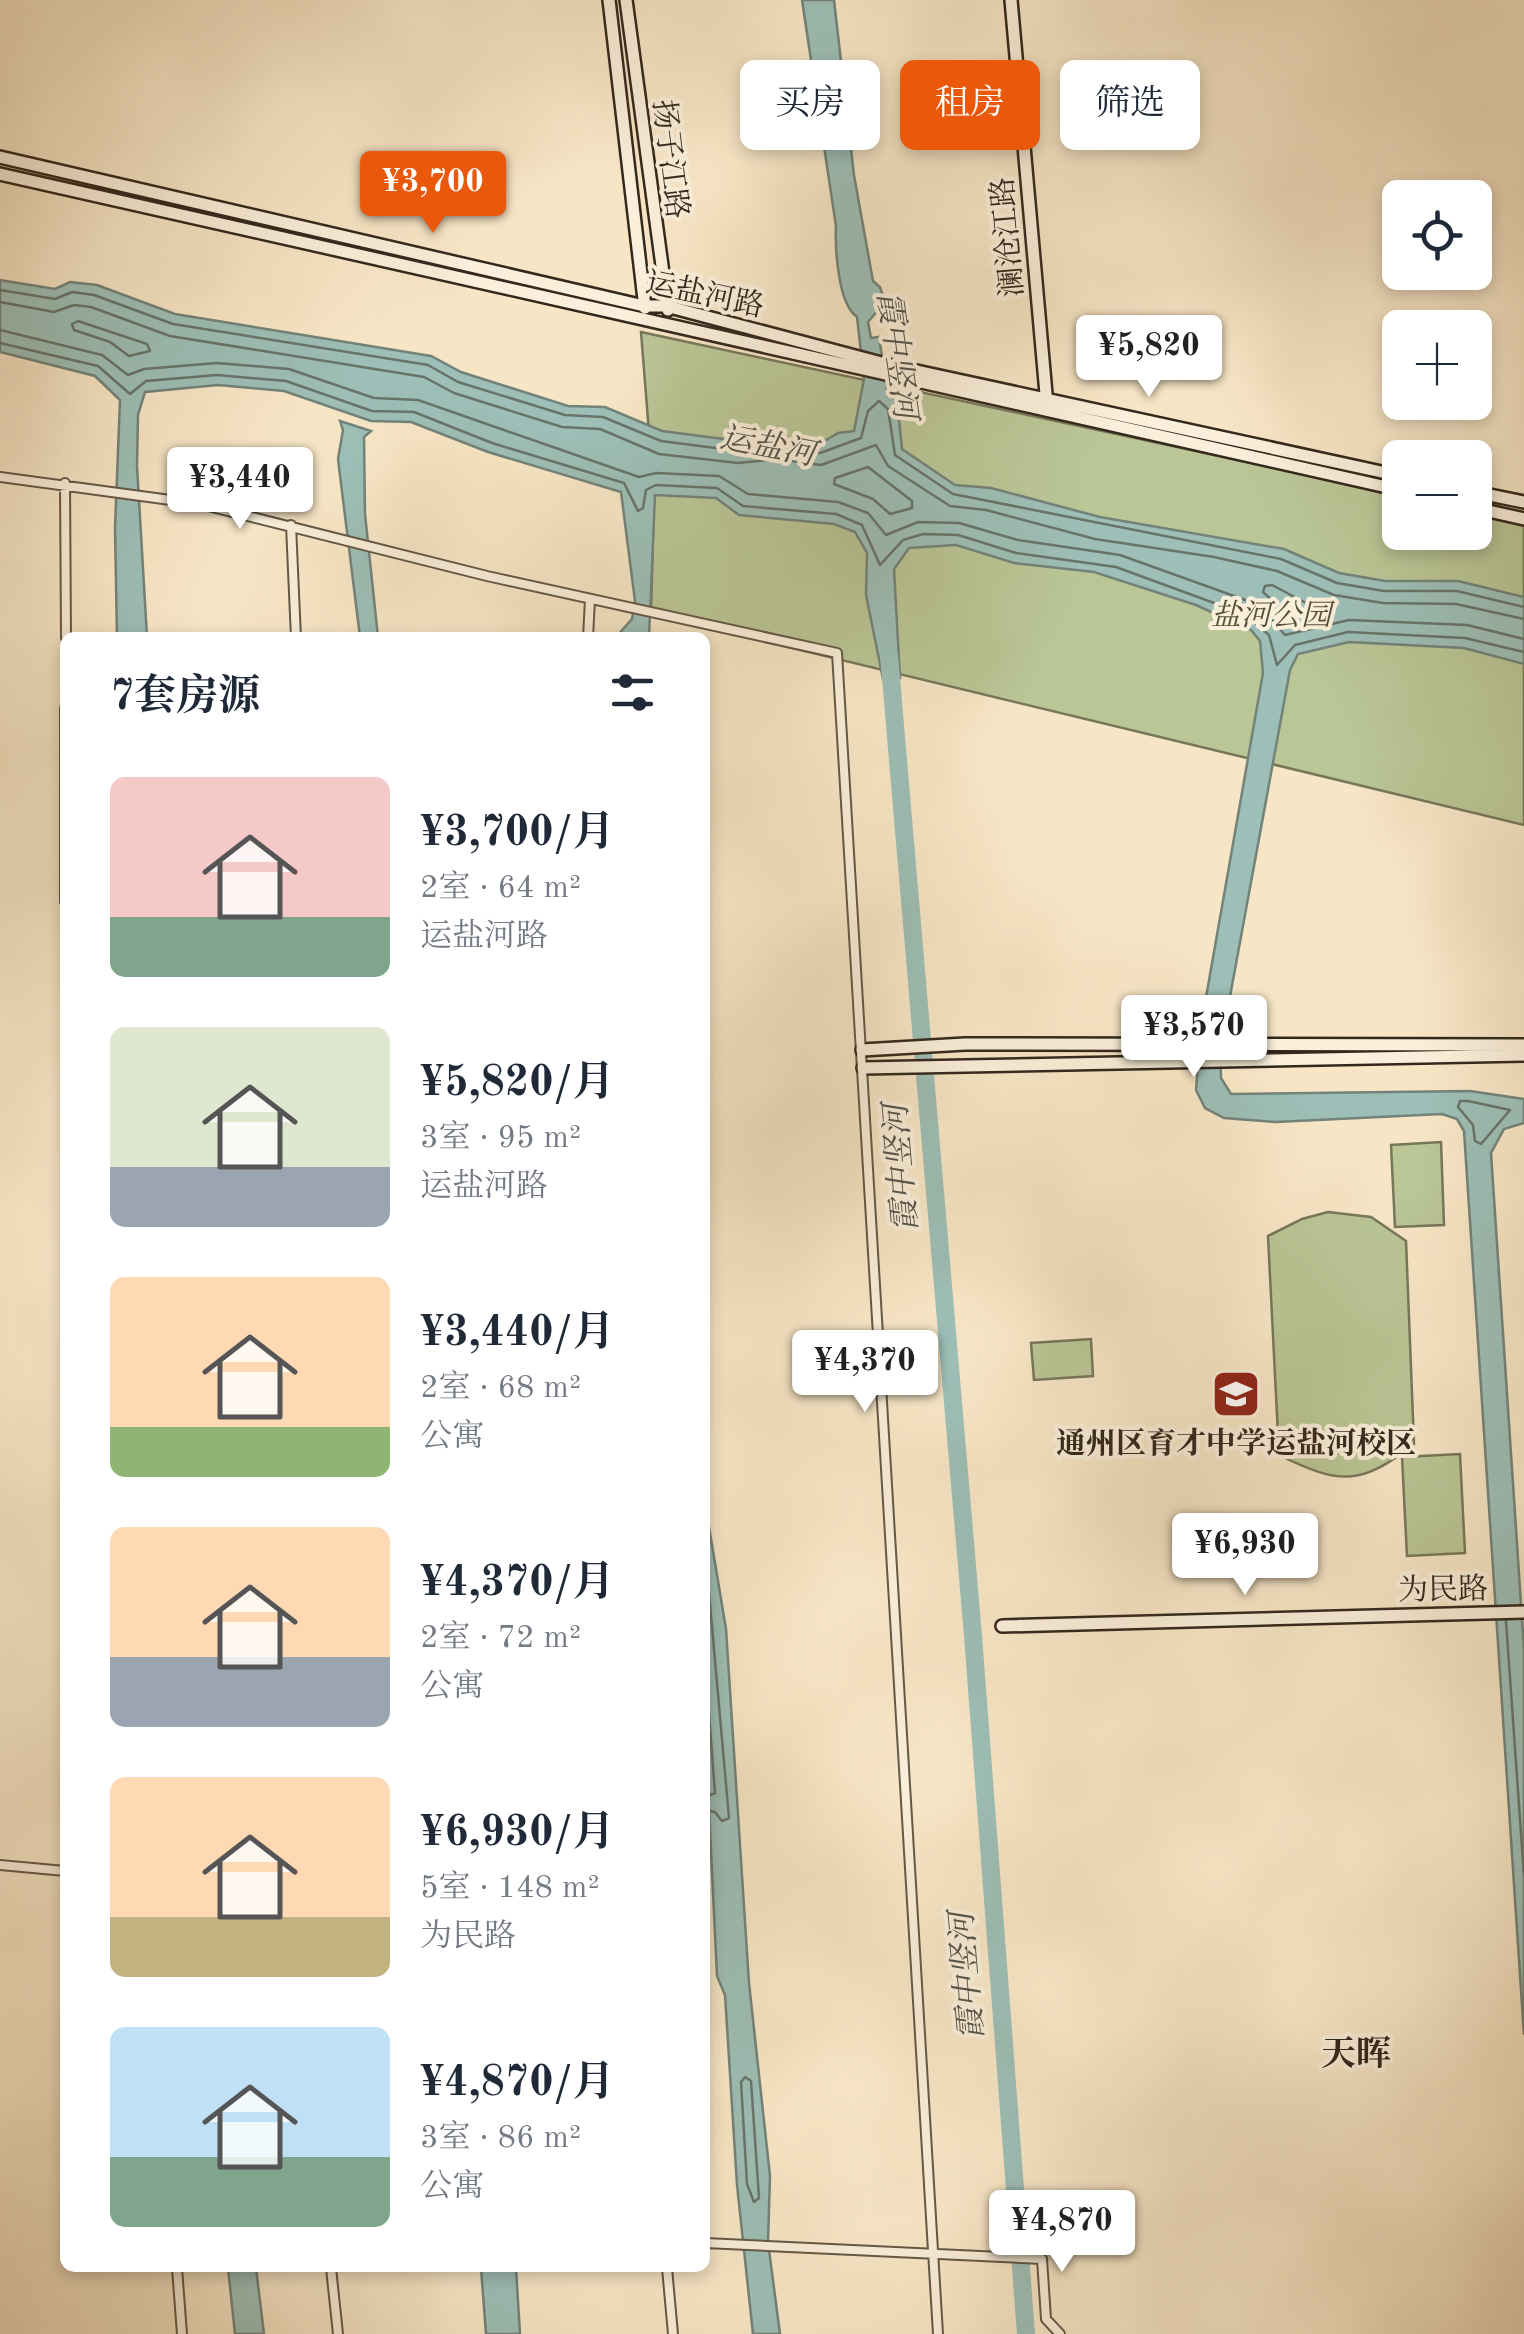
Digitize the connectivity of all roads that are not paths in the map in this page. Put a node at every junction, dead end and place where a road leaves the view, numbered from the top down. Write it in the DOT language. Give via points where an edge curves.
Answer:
graph roads {
  1 [pos="608,0"];
  2 [pos="626,0"];
  3 [pos="1011,0"];
  4 [pos="0,157"];
  5 [pos="0,174"];
  6 [pos="666,306"];
  7 [pos="647,312"];
  8 [pos="673,323"];
  9 [pos="854,361"];
  10 [pos="1047,404"];
  11 [pos="1382,472"];
  12 [pos="0,477"];
  13 [pos="65,483"];
  14 [pos="1382,486"];
  15 [pos="1492,495"];
  16 [pos="1524,502"];
  17 [pos="1492,512"];
  18 [pos="1524,519"];
  19 [pos="291,524"];
  20 [pos="590,599"];
  21 [pos="66,632"];
  22 [pos="296,632"];
  23 [pos="588,632"];
  24 [pos="1524,1046"];
  25 [pos="862,1050"];
  26 [pos="1524,1054"];
  27 [pos="863,1068"];
  28 [pos="1524,1612"];
  29 [pos="1002,1626"];
  30 [pos="0,1865"];
  31 [pos="60,1871"];
  32 [pos="710,2243"];
  33 [pos="934,2256"];
  34 [pos="176,2272"];
  35 [pos="331,2272"];
  36 [pos="668,2272"];
  37 [pos="182,2334"];
  38 [pos="338,2334"];
  39 [pos="674,2334"];
  40 [pos="938,2334"];
  41 [pos="1060,2334"];
  1 -- 7 [label="main road, 扬子江路"];
  2 -- 6 [label="main road, 扬子江路"];
  3 -- 10 [label="main road, 澜沧江路"];
  4 -- 7 [label="main road, 运盐河路"];
  5 -- 7 [label="main road, 运盐河路"];
  6 -- 7 [label="main road, 运盐河路"];
  6 -- 8 [label="main road, 扬子江路"];
  6 -- 9 [label="main road, 运盐河路"];
  7 -- 8 [label="main road, 运盐河路"];
  8 -- 9 [label="main road, 运盐河路"];
  9 -- 10 [label="main road, 运盐河路"];
  10 -- 11 [label="main road, 运盐河路"];
  10 -- 14 [label="main road, 运盐河路"];
  12 -- 13 [label="street"];
  13 -- 19 [label="street"];
  13 -- 21 [label="street"];
  15 -- 16 [label="main road"];
  17 -- 18 [label="main road"];
  19 -- 20 [label="street"];
  19 -- 22 [label="street"];
  20 -- 23 [label="street"];
  20 -- 25 [label="street" via="836,653"];
  24 -- 25 [label="main road" via="965,1044"];
  25 -- 27 [label="street"];
  26 -- 27 [label="main road"];
  27 -- 33 [label="street"];
  28 -- 29 [label="main road, 为民路"];
  30 -- 31 [label="street"];
  32 -- 33 [label="street"];
  33 -- 40 [label="street"];
  33 -- 41 [label="street" via="1042,2259 1046,2319"];
  34 -- 37 [label="street"];
  35 -- 38 [label="street"];
  36 -- 39 [label="street"];
}
